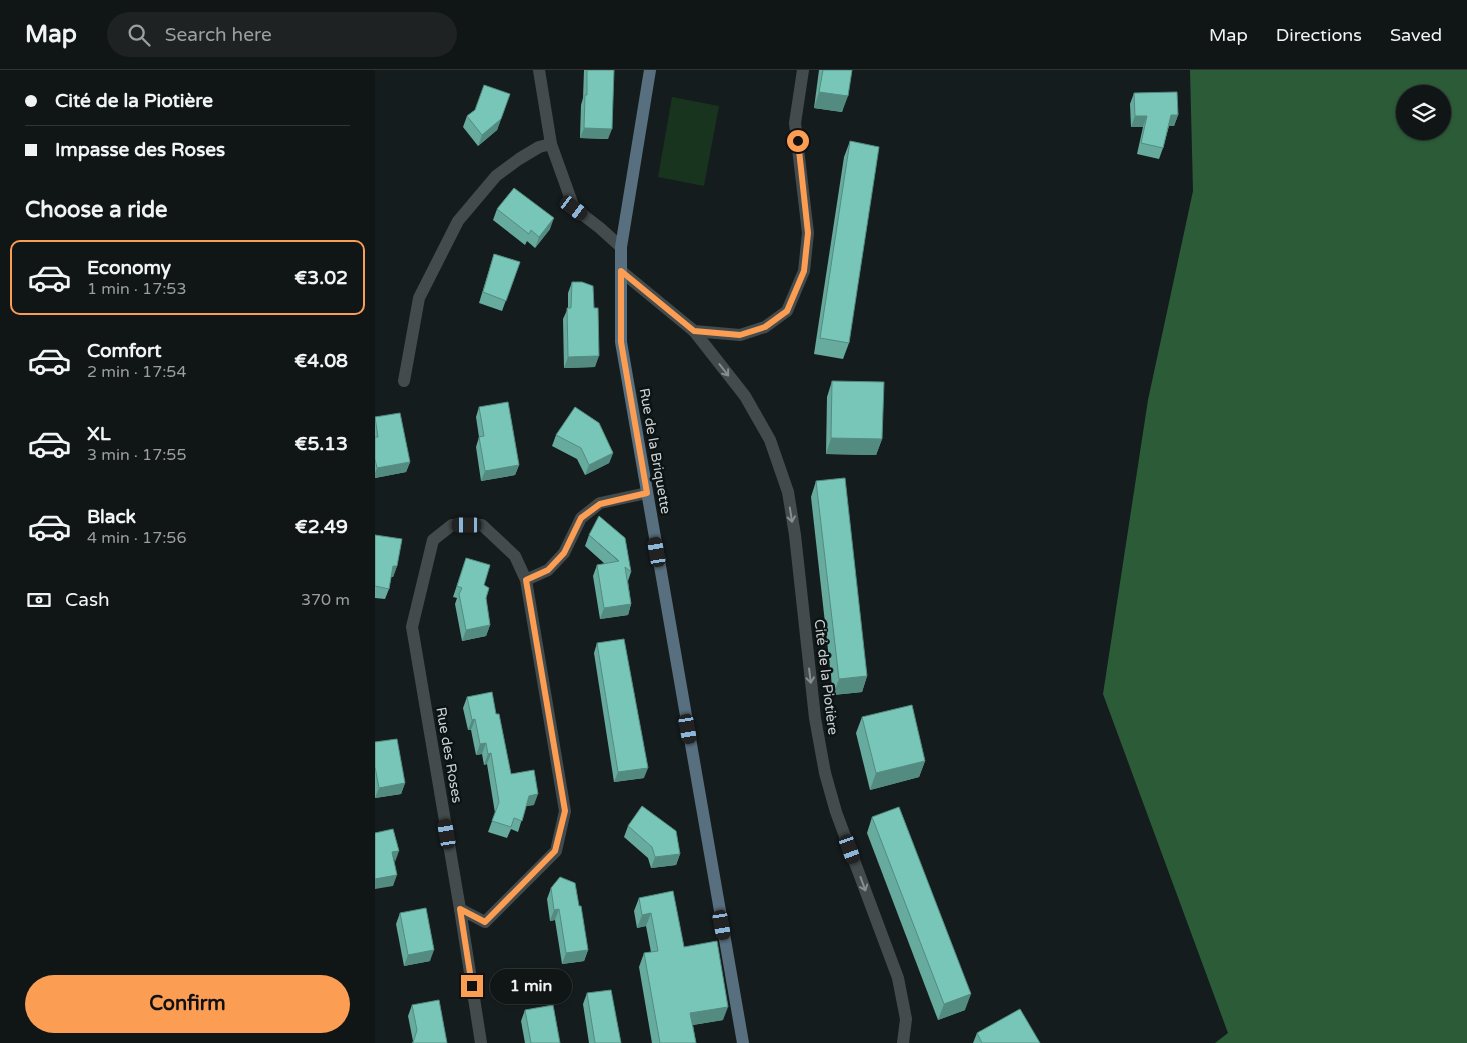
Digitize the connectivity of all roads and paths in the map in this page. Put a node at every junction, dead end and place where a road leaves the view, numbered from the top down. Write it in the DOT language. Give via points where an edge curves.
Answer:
graph roads {
  1 [pos="539,70"];
  2 [pos="649,70"];
  3 [pos="803,70"];
  4 [pos="551,144"];
  5 [pos="621,247"];
  6 [pos="621,271"];
  7 [pos="694,331"];
  8 [pos="404,381"];
  9 [pos="647,493"];
  10 [pos="526,580"];
  11 [pos="460,909"];
  12 [pos="906,1042"];
  13 [pos="481,1043"];
  14 [pos="743,1043"];
  1 -- 4 [label="street"];
  2 -- 5 [label="main road, Rue de la Briquette"];
  3 -- 7 [label="street" via="795,123 808,233 804,271 787,311 765,327 740,335"];
  4 -- 5 [label="street" via="574,208"];
  4 -- 8 [label="street" via="539,147 496,176 458,221 419,298"];
  5 -- 6 [label="main road, Rue de la Briquette"];
  6 -- 7 [label="street, Cité de la Piotière"];
  6 -- 9 [label="main road, Rue de la Briquette" via="621,342"];
  7 -- 12 [label="street, Cité de la Piotière, one-way" via="745,396 770,440 788,492 815,718 825,773 836,812 898,978"];
  9 -- 10 [label="street" via="600,504 581,518 564,553 548,570"];
  9 -- 14 [label="main road, Rue de la Briquette"];
  10 -- 11 [label="street, Rue des Roses" via="565,811 555,851 485,922"];
  10 -- 11 [label="street, Rue des Roses" via="515,556 483,525 452,525 433,540 412,627"];
  11 -- 13 [label="street"];
}
